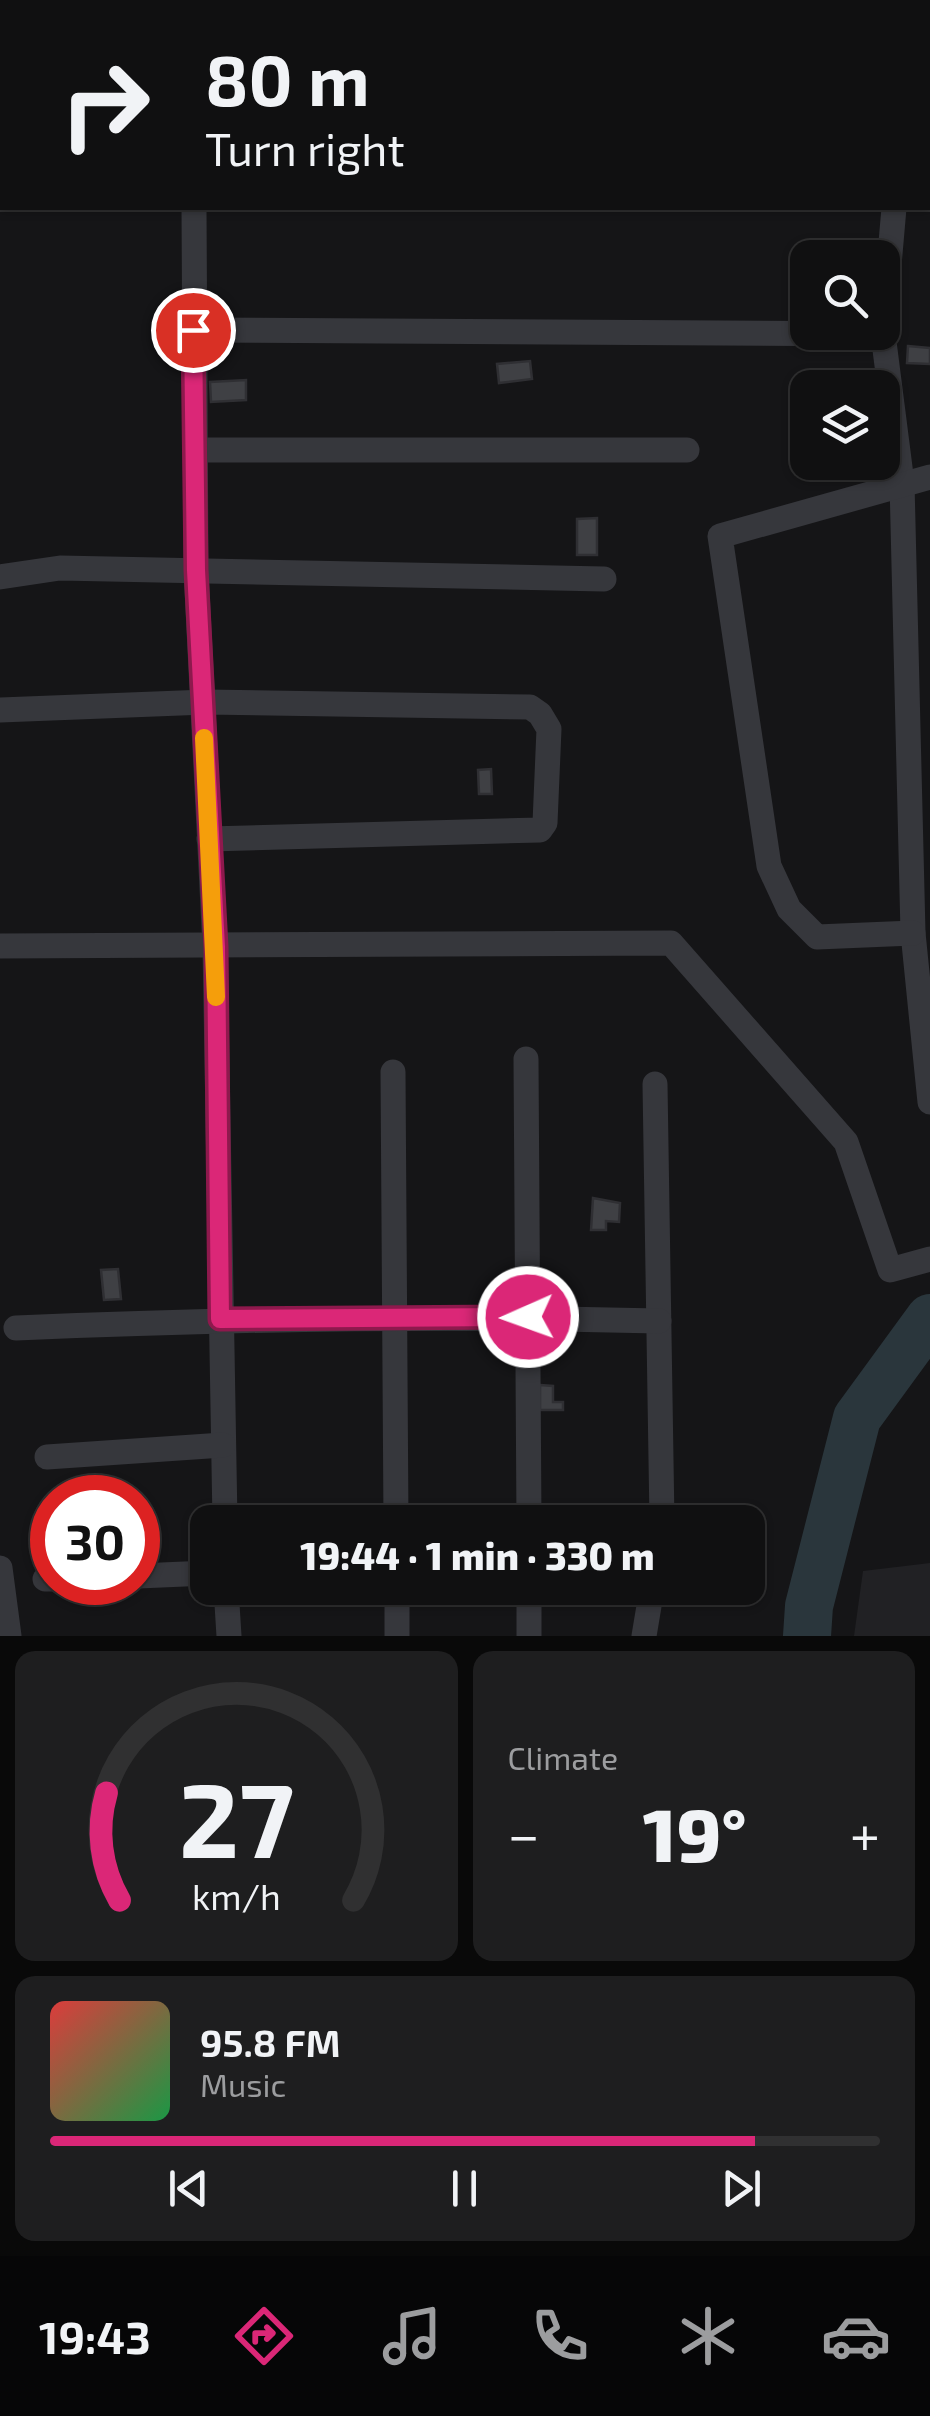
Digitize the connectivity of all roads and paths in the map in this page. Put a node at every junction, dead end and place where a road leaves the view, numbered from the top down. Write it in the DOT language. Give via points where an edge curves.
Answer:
graph roads {
  1 [pos="194,210"];
  2 [pos="894,210"];
  3 [pos="891,240"];
  4 [pos="193,330"];
  5 [pos="790,333"];
  6 [pos="885,350"];
  7 [pos="195,450"];
  8 [pos="686,450"];
  9 [pos="930,477"];
  10 [pos="902,484"];
  11 [pos="196,570"];
  12 [pos="0,577"];
  13 [pos="604,579"];
  14 [pos="202,702"];
  15 [pos="0,710"];
  16 [pos="209,838"];
  17 [pos="913,933"];
  18 [pos="0,946"];
  19 [pos="216,947"];
  20 [pos="526,1059"];
  21 [pos="392,1072"];
  22 [pos="656,1084"];
  23 [pos="930,1102"];
  24 [pos="930,1259"];
  25 [pos="528,1317"];
  26 [pos="220,1319"];
  27 [pos="394,1320"];
  28 [pos="659,1320"];
  29 [pos="16,1328"];
  30 [pos="223,1446"];
  31 [pos="47,1458"];
  32 [pos="225,1505"];
  33 [pos="396,1505"];
  34 [pos="528,1505"];
  35 [pos="662,1505"];
  36 [pos="0,1568"];
  37 [pos="190,1574"];
  38 [pos="160,1575"];
  39 [pos="227,1605"];
  40 [pos="397,1605"];
  41 [pos="529,1605"];
  42 [pos="649,1605"];
  43 [pos="9,1636"];
  44 [pos="228,1636"];
  45 [pos="398,1636"];
  46 [pos="529,1636"];
  47 [pos="644,1636"];
  1 -- 4 [label="street"];
  2 -- 3 [label="street"];
  4 -- 5 [label="street"];
  4 -- 7 [label="street"];
  6 -- 10 [label="street"];
  7 -- 8 [label="street"];
  7 -- 11 [label="street"];
  9 -- 10 [label="street"];
  10 -- 17 [label="street"];
  10 -- 17 [label="street" via="720,536 769,866 782,895 817,937"];
  11 -- 12 [label="street" via="60,568"];
  11 -- 13 [label="street"];
  11 -- 14 [label="street"];
  14 -- 15 [label="street"];
  14 -- 16 [label="street"];
  14 -- 16 [label="street" via="530,707 549,729 540,830"];
  16 -- 19 [label="street"];
  17 -- 23 [label="street"];
  18 -- 19 [label="street"];
  19 -- 24 [label="street" via="672,943 846,1142 890,1270"];
  19 -- 26 [label="street"];
  20 -- 25 [label="street"];
  21 -- 27 [label="street"];
  22 -- 28 [label="street"];
  25 -- 27 [label="street"];
  25 -- 28 [label="street"];
  25 -- 34 [label="street"];
  26 -- 27 [label="street"];
  26 -- 29 [label="street"];
  26 -- 30 [label="street"];
  27 -- 33 [label="street"];
  28 -- 35 [label="street"];
  30 -- 31 [label="street"];
  30 -- 32 [label="street"];
  36 -- 43 [label="street"];
  37 -- 38 [label="street"];
  39 -- 44 [label="street"];
  40 -- 45 [label="street"];
  41 -- 46 [label="street"];
  42 -- 47 [label="street"];
}
